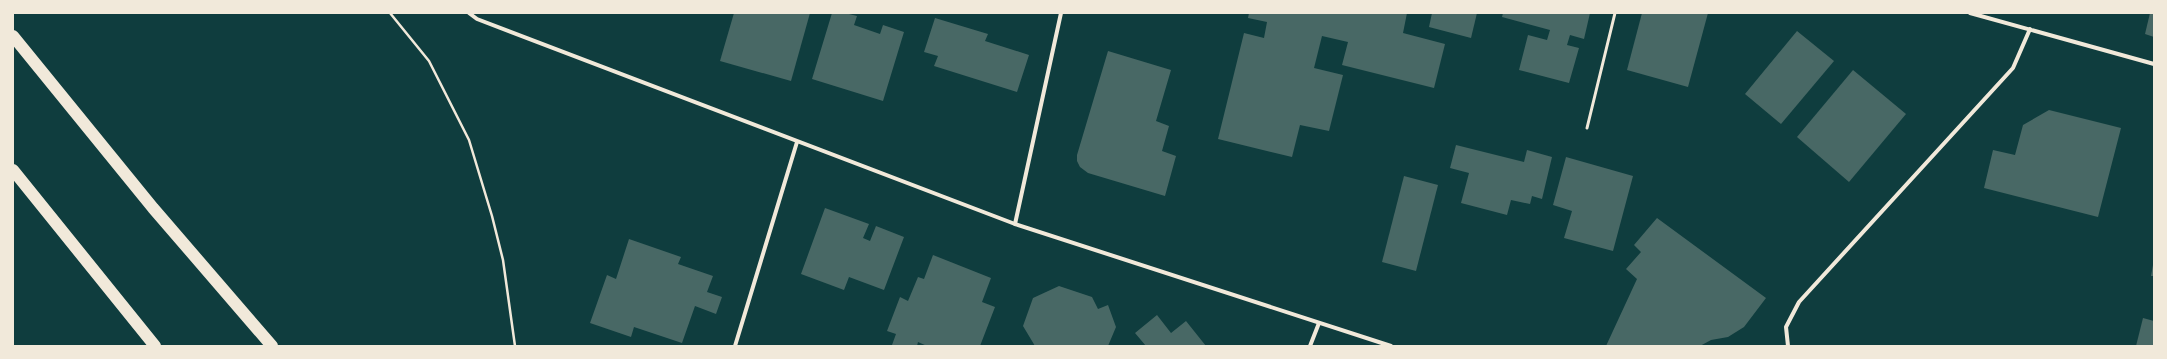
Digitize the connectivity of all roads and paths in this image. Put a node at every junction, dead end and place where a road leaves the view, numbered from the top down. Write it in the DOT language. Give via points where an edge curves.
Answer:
graph roads {
  1 [pos="390,13"];
  2 [pos="469,13"];
  3 [pos="1060,13"];
  4 [pos="1615,13"];
  5 [pos="1970,13"];
  6 [pos="2030,30"];
  7 [pos="13,36"];
  8 [pos="2154,64"];
  9 [pos="1587,128"];
  10 [pos="797,142"];
  11 [pos="13,170"];
  12 [pos="1015,224"];
  13 [pos="1319,322"];
  14 [pos="155,346"];
  15 [pos="272,346"];
  16 [pos="515,346"];
  17 [pos="735,346"];
  18 [pos="1310,346"];
  19 [pos="1391,346"];
  20 [pos="1788,346"];
  1 -- 16 [label="path" via="429,60 469,140 503,260"];
  2 -- 10 [label="street" via="477,19"];
  3 -- 12 [label="street"];
  4 -- 9 [label="lane"];
  5 -- 6 [label="street"];
  6 -- 8 [label="street"];
  6 -- 20 [label="street" via="2013,68 1799,302 1786,327"];
  7 -- 15 [label="highway" via="153,208"];
  10 -- 12 [label="street"];
  10 -- 17 [label="street"];
  11 -- 14 [label="highway"];
  12 -- 13 [label="street"];
  13 -- 18 [label="street"];
  13 -- 19 [label="street"];
}
